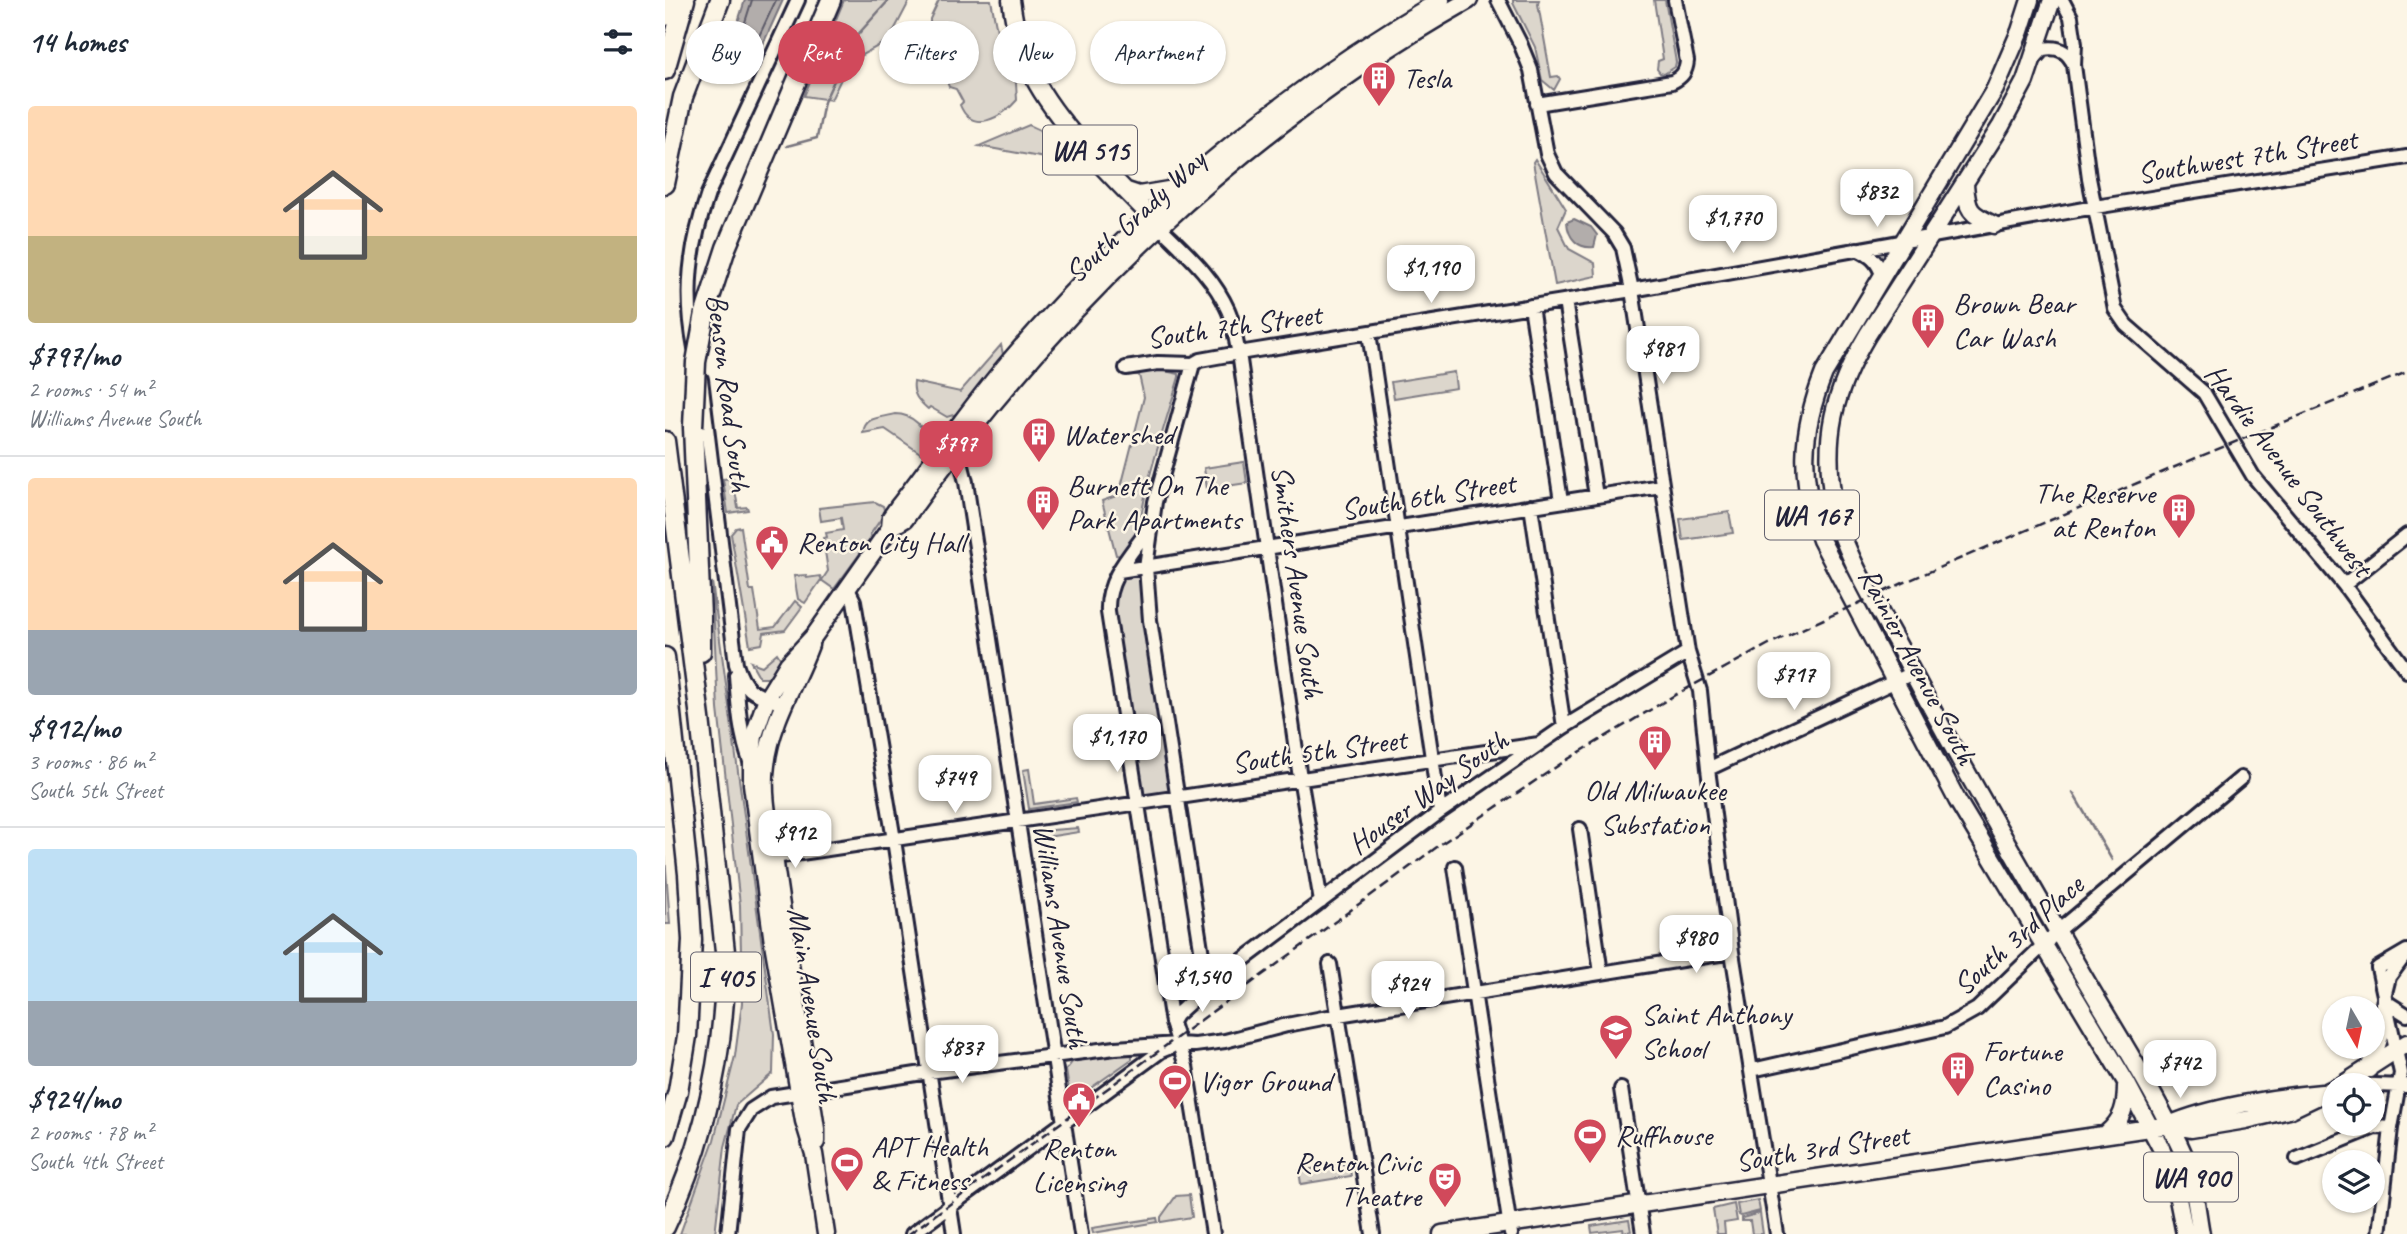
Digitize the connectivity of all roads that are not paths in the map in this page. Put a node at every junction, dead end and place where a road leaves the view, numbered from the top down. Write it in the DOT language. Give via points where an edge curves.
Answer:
graph roads {
  1 [pos="670,0"];
  2 [pos="685,0"];
  3 [pos="720,0"];
  4 [pos="730,0"];
  5 [pos="798,0"];
  6 [pos="831,0"];
  7 [pos="1011,0"];
  8 [pos="1441,0"];
  9 [pos="1469,0"];
  10 [pos="1497,0"];
  11 [pos="1675,0"];
  12 [pos="2029,0"];
  13 [pos="2052,0"];
  14 [pos="2062,0"];
  15 [pos="665,16"];
  16 [pos="1358,50"];
  17 [pos="2033,59"];
  18 [pos="2074,65"];
  19 [pos="665,70"];
  20 [pos="1328,70"];
  21 [pos="1336,85"];
  22 [pos="683,97"];
  23 [pos="1537,104"];
  24 [pos="1299,112"];
  25 [pos="1240,137"];
  26 [pos="1243,154"];
  27 [pos="2407,157"];
  28 [pos="665,184"];
  29 [pos="1965,184"];
  30 [pos="1182,187"];
  31 [pos="1127,191"];
  32 [pos="2095,207"];
  33 [pos="1156,222"];
  34 [pos="1994,225"];
  35 [pos="1929,237"];
  36 [pos="1903,241"];
  37 [pos="1857,249"];
  38 [pos="1882,275"];
  39 [pos="1632,290"];
  40 [pos="1565,301"];
  41 [pos="1531,306"];
  42 [pos="1233,330"];
  43 [pos="1369,333"];
  44 [pos="1270,348"];
  45 [pos="1239,353"];
  46 [pos="1193,364"];
  47 [pos="1126,368"];
  48 [pos="665,441"];
  49 [pos="952,446"];
  50 [pos="1661,486"];
  51 [pos="1596,496"];
  52 [pos="1561,502"];
  53 [pos="1531,506"];
  54 [pos="1150,527"];
  55 [pos="1399,527"];
  56 [pos="2407,535"];
  57 [pos="1267,547"];
  58 [pos="1146,566"];
  59 [pos="1119,571"];
  60 [pos="2344,585"];
  61 [pos="848,587"];
  62 [pos="814,636"];
  63 [pos="1688,652"];
  64 [pos="665,657"];
  65 [pos="736,664"];
  66 [pos="2407,671"];
  67 [pos="1913,674"];
  68 [pos="1894,681"];
  69 [pos="767,698"];
  70 [pos="783,704"];
  71 [pos="700,718"];
  72 [pos="1564,727"];
  73 [pos="1539,744"];
  74 [pos="1433,760"];
  75 [pos="752,767"];
  76 [pos="1708,769"];
  77 [pos="2241,778"];
  78 [pos="1300,780"];
  79 [pos="1178,798"];
  80 [pos="1139,804"];
  81 [pos="1440,812"];
  82 [pos="1017,822"];
  83 [pos="1580,829"];
  84 [pos="894,840"];
  85 [pos="774,858"];
  86 [pos="1455,867"];
  87 [pos="1321,902"];
  88 [pos="2058,931"];
  89 [pos="2043,945"];
  90 [pos="2407,952"];
  91 [pos="1732,953"];
  92 [pos="1718,955"];
  93 [pos="1330,964"];
  94 [pos="1601,973"];
  95 [pos="1736,975"];
  96 [pos="1207,987"];
  97 [pos="1167,988"];
  98 [pos="1474,994"];
  99 [pos="2384,996"];
  100 [pos="2385,1001"];
  101 [pos="1338,1015"];
  102 [pos="2407,1015"];
  103 [pos="1172,1022"];
  104 [pos="1178,1044"];
  105 [pos="2402,1046"];
  106 [pos="1053,1056"];
  107 [pos="2372,1059"];
  108 [pos="2368,1069"];
  109 [pos="1752,1070"];
  110 [pos="2404,1071"];
  111 [pos="929,1072"];
  112 [pos="2362,1073"];
  113 [pos="2126,1082"];
  114 [pos="2385,1086"];
  115 [pos="2404,1086"];
  116 [pos="1621,1089"];
  117 [pos="805,1092"];
  118 [pos="2322,1094"];
  119 [pos="1064,1122"];
  120 [pos="2169,1125"];
  121 [pos="2149,1127"];
  122 [pos="2391,1128"];
  123 [pos="2107,1133"];
  124 [pos="665,1136"];
  125 [pos="2297,1159"];
  126 [pos="1769,1184"];
  127 [pos="1638,1204"];
  128 [pos="950,1206"];
  129 [pos="665,1227"];
  130 [pos="1510,1229"];
  131 [pos="728,1234"];
  132 [pos="826,1234"];
  133 [pos="912,1234"];
  134 [pos="954,1234"];
  135 [pos="1081,1234"];
  136 [pos="1213,1234"];
  137 [pos="1373,1234"];
  138 [pos="1442,1234"];
  139 [pos="1643,1234"];
  140 [pos="1777,1234"];
  141 [pos="2185,1234"];
  142 [pos="2201,1234"];
  143 [pos="2379,1234"];
  1 -- 15 [label="highway"];
  2 -- 19 [label="highway"];
  3 -- 22 [label="highway"];
  4 -- 22 [label="highway"];
  5 -- 65 [label="street, Benson Road South" via="708,194 689,270 690,317"];
  6 -- 71 [label="highway, bridge" via="726,248 705,313 694,378 692,427 701,617"];
  7 -- 31 [label="main road, WA 515" via="1021,48 1036,82 1062,120"];
  8 -- 16 [label="main road, South Grady Way"];
  9 -- 21 [label="main road, South Grady Way"];
  10 -- 23 [label="street" via="1531,70"];
  11 -- 23 [label="street" via="1687,61 1680,78"];
  12 -- 36 [label="main road, Rainier Avenue South / WA 167" via="1995,89"];
  13 -- 17 [label="main road, Rainier Avenue South / WA 167"];
  14 -- 18 [label="street, Hardie Avenue Southwest" via="2071,17"];
  16 -- 20 [label="main road, South Grady Way"];
  16 -- 21 [label="main road" via="1357,59 1337,76"];
  17 -- 18 [label="street" via="2043,49 2058,49 2068,54"];
  17 -- 29 [label="main road, Rainier Avenue South / WA 167" via="2001,126"];
  18 -- 32 [label="street, Hardie Avenue Southwest"];
  20 -- 24 [label="main road" via="1324,84 1299,102"];
  20 -- 25 [label="main road, South Grady Way"];
  21 -- 24 [label="main road, South Grady Way"];
  22 -- 28 [label="highway"];
  23 -- 39 [label="street" via="1547,154 1556,173 1614,233 1623,248"];
  24 -- 26 [label="main road, South Grady Way"];
  25 -- 26 [label="main road"];
  25 -- 30 [label="main road, South Grady Way"];
  26 -- 33 [label="main road, South Grady Way"];
  27 -- 32 [label="street, Southwest 7th Street"];
  29 -- 34 [label="main road" via="1973,214"];
  29 -- 35 [label="main road, Rainier Avenue South / WA 167"];
  30 -- 31 [label="main road" via="1151,195"];
  30 -- 33 [label="main road, South Grady Way"];
  31 -- 33 [label="main road, WA 515"];
  32 -- 34 [label="street, South 7th Street"];
  32 -- 60 [label="street, Hardie Avenue Southwest" via="2120,318 2204,393 2253,475"];
  33 -- 42 [label="street, Smithers Avenue South" via="1206,272 1229,312"];
  33 -- 49 [label="main road, South Grady Way"];
  34 -- 35 [label="street, South 7th Street"];
  35 -- 36 [label="street, South 7th Street"];
  35 -- 67 [label="main road, Rainier Avenue South / WA 167" via="1850,367 1835,403 1829,455 1835,508 1847,547"];
  36 -- 37 [label="street, South 7th Street"];
  36 -- 38 [label="main road, Rainier Avenue South / WA 167"];
  37 -- 38 [label="street" via="1877,263"];
  37 -- 39 [label="street, South 7th Street"];
  38 -- 68 [label="main road, Rainier Avenue South / WA 167" via="1824,373 1809,411 1805,463 1809,505 1821,540"];
  39 -- 40 [label="street, South 7th Street"];
  39 -- 50 [label="street"];
  40 -- 41 [label="street, South 7th Street"];
  40 -- 51 [label="street"];
  41 -- 43 [label="street, South 7th Street"];
  41 -- 52 [label="street"];
  42 -- 44 [label="street" via="1254,345"];
  42 -- 45 [label="street, Smithers Avenue South"];
  43 -- 44 [label="street, South 7th Street"];
  43 -- 55 [label="street"];
  44 -- 45 [label="street, South 7th Street"];
  45 -- 46 [label="street, South 7th Street"];
  45 -- 57 [label="street, Smithers Avenue South"];
  46 -- 47 [label="street, South 7th Street"];
  46 -- 54 [label="street" via="1157,486"];
  48 -- 71 [label="highway, I 405"];
  49 -- 61 [label="main road, South Grady Way" via="905,519 890,528"];
  49 -- 82 [label="street, Williams Avenue South" via="966,482"];
  50 -- 51 [label="street, South 6th Street"];
  50 -- 63 [label="street"];
  51 -- 52 [label="street, South 6th Street"];
  52 -- 53 [label="street, South 6th Street"];
  53 -- 55 [label="street, South 6th Street"];
  53 -- 72 [label="street"];
  54 -- 58 [label="street"];
  54 -- 59 [label="street"];
  55 -- 57 [label="street, South 6th Street"];
  55 -- 74 [label="street"];
  56 -- 60 [label="street"];
  57 -- 58 [label="street, South 6th Street"];
  57 -- 78 [label="street, Smithers Avenue South"];
  58 -- 59 [label="street, South 6th Street"];
  58 -- 79 [label="street"];
  59 -- 80 [label="street" via="1107,600"];
  60 -- 66 [label="street, Hardie Avenue Southwest"];
  61 -- 62 [label="main road, South Grady Way"];
  61 -- 84 [label="street"];
  62 -- 69 [label="main road, South Grady Way" via="788,664"];
  62 -- 70 [label="main road, South Grady Way"];
  63 -- 72 [label="street, Houser Way South"];
  63 -- 76 [label="street" via="1700,691"];
  64 -- 124 [label="highway, I 405" via="692,940 687,1036"];
  65 -- 69 [label="street, Benson Road South" via="745,686"];
  65 -- 75 [label="street" via="737,700"];
  67 -- 68 [label="street"];
  67 -- 88 [label="main road, Rainier Avenue South / WA 167"];
  68 -- 76 [label="street"];
  68 -- 89 [label="main road, Rainier Avenue South / WA 167" via="1957,800"];
  69 -- 70 [label="street, Benson Road South"];
  69 -- 75 [label="main road, Main Avenue South" via="754,736"];
  70 -- 85 [label="main road, Main Avenue South" via="765,777"];
  71 -- 129 [label="highway, I 405" via="725,940 725,988 710,1101 685,1183"];
  72 -- 73 [label="street, Houser Way South"];
  73 -- 74 [label="street, South 5th Street"];
  73 -- 81 [label="street, Houser Way South"];
  74 -- 78 [label="street, South 5th Street"];
  74 -- 81 [label="street"];
  75 -- 117 [label="main road, Main Avenue South" via="773,943"];
  76 -- 91 [label="street"];
  77 -- 88 [label="street, South 3rd Place"];
  78 -- 79 [label="street, South 5th Street"];
  78 -- 87 [label="street, Smithers Avenue South"];
  79 -- 80 [label="street, South 5th Street"];
  79 -- 96 [label="street"];
  80 -- 82 [label="street, South 5th Street"];
  80 -- 97 [label="street"];
  81 -- 87 [label="street, Houser Way South"];
  82 -- 84 [label="street, South 5th Street"];
  82 -- 106 [label="street, Williams Avenue South"];
  83 -- 94 [label="street"];
  84 -- 85 [label="street, South 5th Street"];
  84 -- 111 [label="street"];
  85 -- 117 [label="main road, Main Avenue South"];
  86 -- 98 [label="street"];
  87 -- 96 [label="street, Houser Way South"];
  88 -- 89 [label="street, South 3rd Place"];
  88 -- 120 [label="main road, Rainier Avenue South / WA 167"];
  89 -- 109 [label="street, South 3rd Place" via="1977,1009 1945,1027"];
  89 -- 113 [label="main road, Rainier Avenue South / WA 167"];
  90 -- 99 [label="street" via="2378,968"];
  90 -- 100 [label="street" via="2389,977"];
  91 -- 92 [label="street"];
  91 -- 95 [label="street"];
  92 -- 94 [label="street"];
  92 -- 95 [label="street"];
  93 -- 101 [label="street"];
  94 -- 98 [label="street"];
  95 -- 109 [label="street"];
  96 -- 97 [label="street"];
  96 -- 103 [label="street, Houser Way South"];
  97 -- 103 [label="street"];
  98 -- 101 [label="street"];
  98 -- 130 [label="street"];
  100 -- 102 [label="street"];
  100 -- 105 [label="street"];
  101 -- 104 [label="street" via="1225,1041"];
  101 -- 137 [label="street"];
  103 -- 104 [label="street"];
  104 -- 106 [label="street"];
  104 -- 119 [label="street" via="1161,1051"];
  104 -- 136 [label="street" via="1186,1066"];
  105 -- 108 [label="main road"];
  105 -- 110 [label="street"];
  106 -- 111 [label="street"];
  106 -- 119 [label="street, Williams Avenue South"];
  107 -- 108 [label="main road"];
  108 -- 112 [label="main road"];
  109 -- 126 [label="street"];
  110 -- 115 [label="street"];
  111 -- 117 [label="street"];
  111 -- 128 [label="street"];
  113 -- 121 [label="main road, Rainier Avenue South / WA 167"];
  113 -- 123 [label="main road" via="2125,1109"];
  114 -- 115 [label="street"];
  115 -- 122 [label="street"];
  116 -- 127 [label="street"];
  117 -- 131 [label="street" via="764,1100 741,1123"];
  117 -- 132 [label="main road, Main Avenue South" via="816,1129 814,1154"];
  118 -- 120 [label="main road, WA 900" via="2289,1110 2246,1120 2191,1129"];
  119 -- 128 [label="street"];
  119 -- 135 [label="street, Williams Avenue South"];
  120 -- 121 [label="main road, South 3rd Street / WA 900"];
  120 -- 142 [label="main road, Rainier Avenue South / WA 900" via="2189,1169"];
  121 -- 123 [label="main road, South 3rd Street / WA 900"];
  121 -- 141 [label="main road, Rainier Avenue South" via="2172,1180"];
  122 -- 125 [label="street" via="2375,1127"];
  122 -- 143 [label="street"];
  123 -- 126 [label="main road, South 3rd Street / WA 900"];
  126 -- 127 [label="main road, South 3rd Street / WA 900"];
  126 -- 140 [label="street"];
  127 -- 130 [label="main road, South 3rd Street / WA 900"];
  127 -- 139 [label="street"];
  128 -- 133 [label="street"];
  128 -- 134 [label="street"];
  130 -- 138 [label="main road, South 3rd Street / WA 900"];
}
